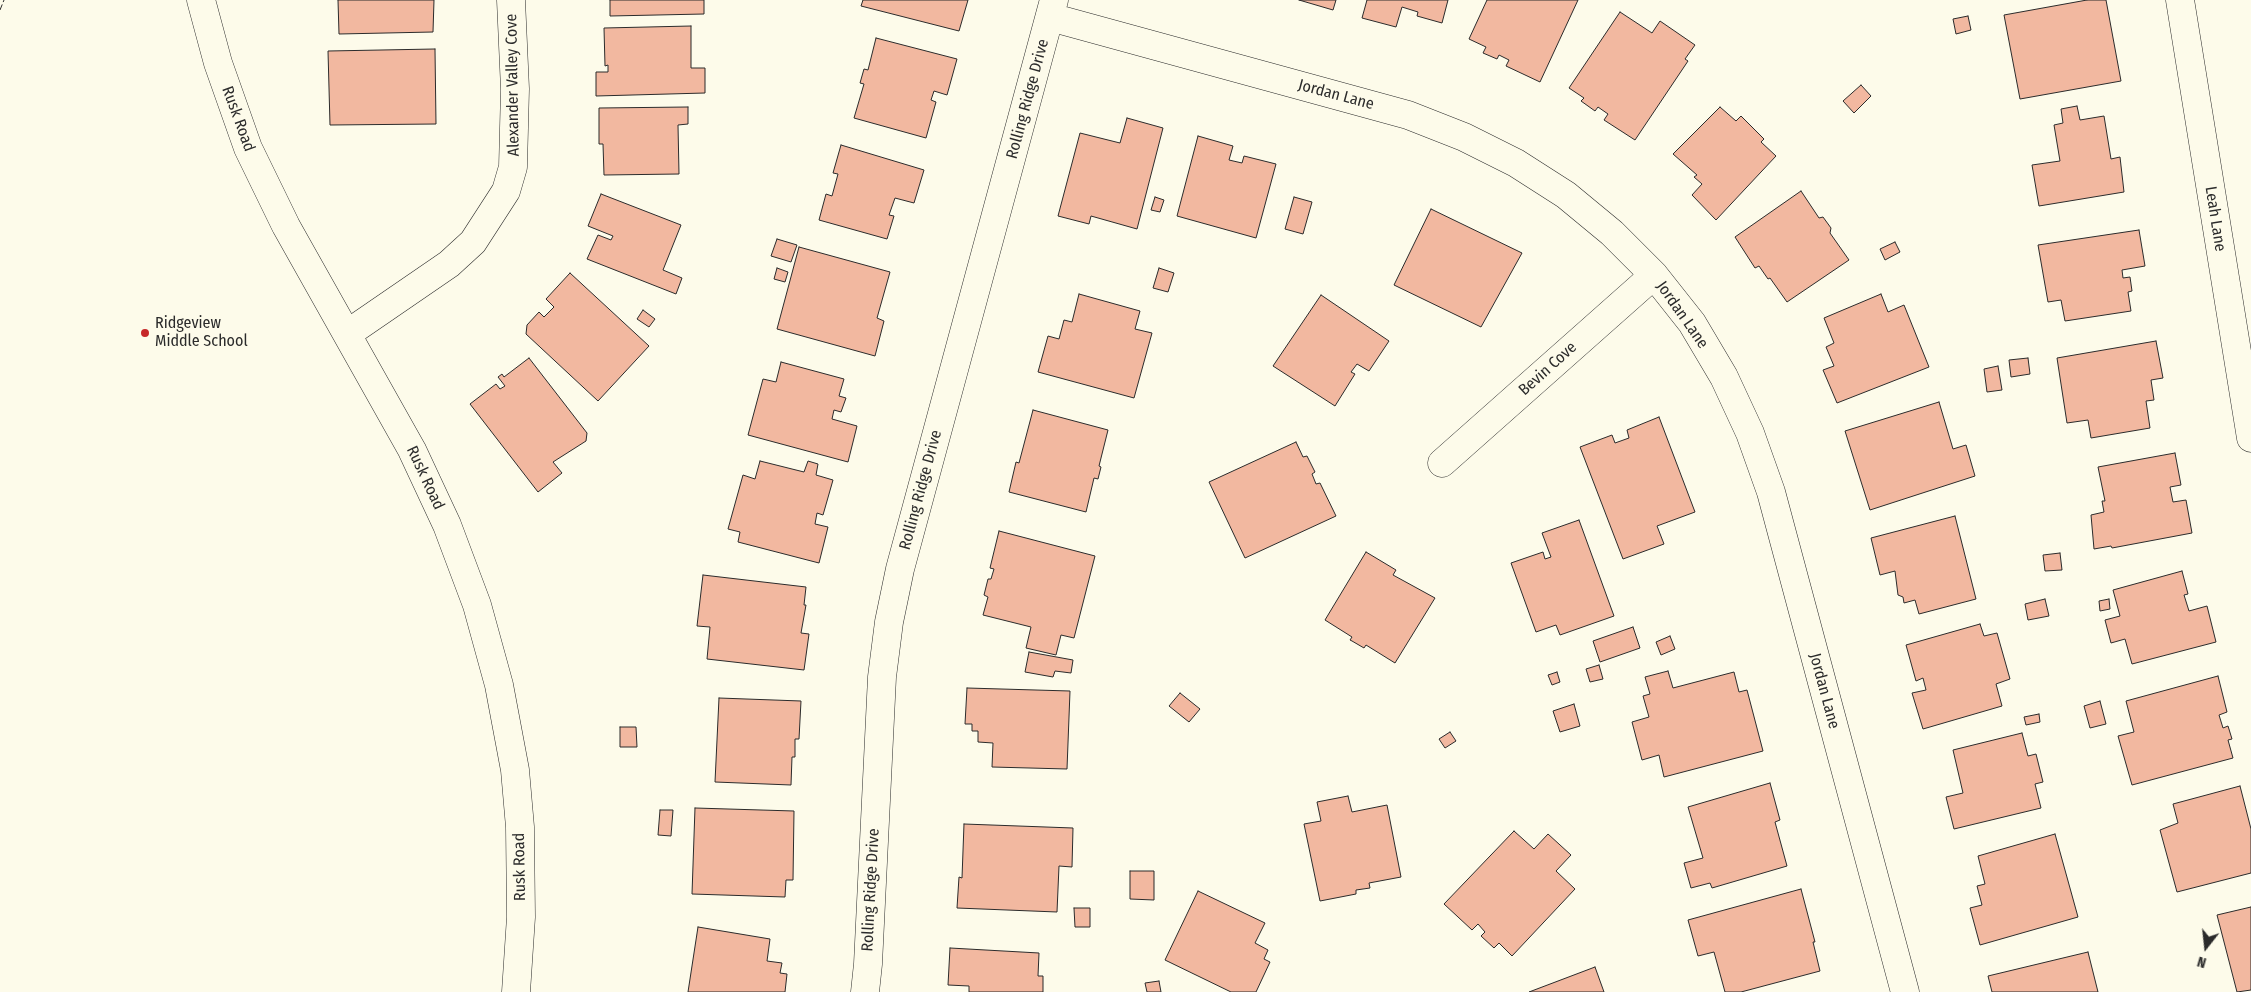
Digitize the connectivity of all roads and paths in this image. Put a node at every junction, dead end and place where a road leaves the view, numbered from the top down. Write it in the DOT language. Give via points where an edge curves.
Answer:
graph roads {
  1 [pos="201,0"];
  2 [pos="512,0"];
  3 [pos="2180,0"];
  4 [pos="1052,8"];
  5 [pos="1654,275"];
  6 [pos="347,334"];
  7 [pos="2251,438"];
  8 [pos="1442,464"];
  9 [pos="516,992"];
  10 [pos="864,992"];
  11 [pos="1905,992"];
  1 -- 6 [label="street, Rusk Road" via="218,63 248,148 286,226"];
  2 -- 6 [label="street, Alexander Valley Cove" via="513,167 506,192 473,242 449,264"];
  3 -- 7 [label="street, Leah Lane"];
  4 -- 5 [label="street, Jordan Lane" via="1408,115 1464,137 1516,163 1566,195 1612,233"];
  4 -- 10 [label="street, Rolling Ridge Drive" via="900,569 889,622 882,677"];
  5 -- 8 [label="street, Bevin Cove"];
  5 -- 11 [label="street, Jordan Lane" via="1692,323 1724,377 1750,433 1771,492"];
  6 -- 9 [label="street, Rusk Road" via="412,450 447,525 477,605 499,685 520,827 521,917"];
}
